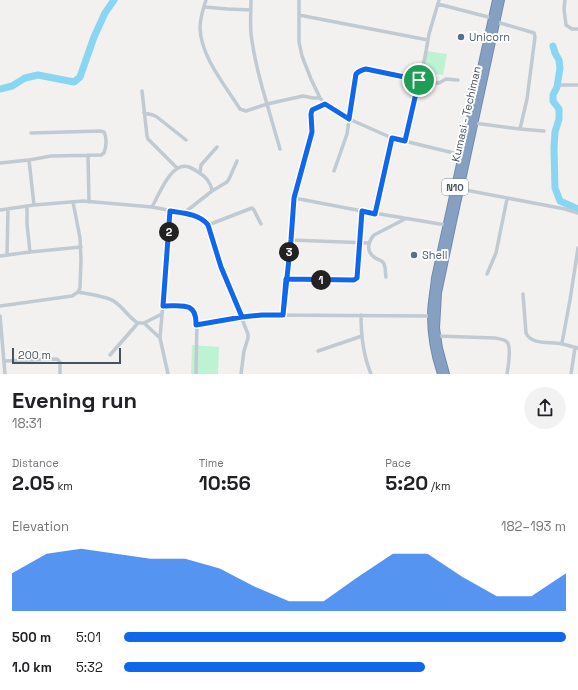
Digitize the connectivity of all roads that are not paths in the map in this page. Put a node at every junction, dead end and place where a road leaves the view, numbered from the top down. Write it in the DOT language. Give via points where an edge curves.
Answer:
graph roads {
  1 [pos="206,0"];
  2 [pos="251,0"];
  3 [pos="299,0"];
  4 [pos="496,0"];
  5 [pos="502,0"];
  6 [pos="565,0"];
  7 [pos="439,2"];
  8 [pos="204,7"];
  9 [pos="251,10"];
  10 [pos="299,15"];
  11 [pos="494,20"];
  12 [pos="578,29"];
  13 [pos="428,40"];
  14 [pos="419,80"];
  15 [pos="458,80"];
  16 [pos="561,85"];
  17 [pos="578,86"];
  18 [pos="142,91"];
  19 [pos="320,98"];
  20 [pos="267,104"];
  21 [pos="325,104"];
  22 [pos="144,113"];
  23 [pos="349,119"];
  24 [pos="474,123"];
  25 [pos="520,129"];
  26 [pos="544,131"];
  27 [pos="31,133"];
  28 [pos="392,138"];
  29 [pos="186,140"];
  30 [pos="405,141"];
  31 [pos="217,147"];
  32 [pos="280,148"];
  33 [pos="88,155"];
  34 [pos="462,155"];
  35 [pos="30,160"];
  36 [pos="238,161"];
  37 [pos="0,163"];
  38 [pos="178,168"];
  39 [pos="334,171"];
  40 [pos="200,173"];
  41 [pos="460,189"];
  42 [pos="212,191"];
  43 [pos="294,198"];
  44 [pos="507,199"];
  45 [pos="73,202"];
  46 [pos="88,202"];
  47 [pos="34,205"];
  48 [pos="27,206"];
  49 [pos="152,208"];
  50 [pos="8,209"];
  51 [pos="0,210"];
  52 [pos="170,211"];
  53 [pos="362,211"];
  54 [pos="184,213"];
  55 [pos="578,213"];
  56 [pos="375,214"];
  57 [pos="405,218"];
  58 [pos="261,224"];
  59 [pos="208,225"];
  60 [pos="446,225"];
  61 [pos="291,240"];
  62 [pos="360,243"];
  63 [pos="369,243"];
  64 [pos="80,247"];
  65 [pos="578,248"];
  66 [pos="30,252"];
  67 [pos="7,255"];
  68 [pos="0,256"];
  69 [pos="488,274"];
  70 [pos="386,277"];
  71 [pos="286,279"];
  72 [pos="573,280"];
  73 [pos="578,281"];
  74 [pos="78,292"];
  75 [pos="523,294"];
  76 [pos="0,306"];
  77 [pos="163,306"];
  78 [pos="162,314"];
  79 [pos="283,315"];
  80 [pos="361,315"];
  81 [pos="0,316"];
  82 [pos="434,316"];
  83 [pos="242,317"];
  84 [pos="138,323"];
  85 [pos="144,323"];
  86 [pos="196,325"];
  87 [pos="362,336"];
  88 [pos="437,336"];
  89 [pos="160,338"];
  90 [pos="562,343"];
  91 [pos="576,348"];
  92 [pos="318,351"];
  93 [pos="110,355"];
  94 [pos="4,361"];
  95 [pos="370,373"];
  96 [pos="5,374"];
  97 [pos="60,374"];
  98 [pos="168,374"];
  99 [pos="196,374"];
  100 [pos="241,374"];
  101 [pos="364,374"];
  102 [pos="441,374"];
  103 [pos="446,374"];
  104 [pos="507,374"];
  105 [pos="571,374"];
  1 -- 8 [label="street"];
  2 -- 9 [label="street"];
  3 -- 10 [label="street"];
  4 -- 11 [label="highway, N10"];
  5 -- 11 [label="highway, Kumasi - Techiman / N10"];
  6 -- 12 [label="street" via="566,25"];
  7 -- 11 [label="street"];
  7 -- 13 [label="street"];
  8 -- 9 [label="street"];
  8 -- 20 [label="street" via="200,26 201,37 212,66 240,109 246,110"];
  9 -- 20 [label="street" via="253,49"];
  10 -- 13 [label="street"];
  10 -- 19 [label="street" via="302,56"];
  11 -- 24 [label="highway, Kumasi - Techiman / N10"];
  11 -- 25 [label="street" via="532,32 535,37 527,99"];
  11 -- 34 [label="highway, N10"];
  13 -- 14 [label="street"];
  14 -- 15 [label="street" via="436,84 446,79"];
  14 -- 23 [label="street" via="366,69 359,72 356,74"];
  14 -- 30 [label="street"];
  16 -- 17 [label="street"];
  18 -- 22 [label="street"];
  19 -- 20 [label="street" via="303,96"];
  19 -- 21 [label="street"];
  20 -- 32 [label="street"];
  21 -- 23 [label="street"];
  21 -- 43 [label="street" via="314,109 311,114 312,132"];
  22 -- 29 [label="street" via="153,115"];
  22 -- 38 [label="street" via="148,140"];
  23 -- 28 [label="street"];
  23 -- 39 [label="street" via="347,134"];
  24 -- 25 [label="street"];
  24 -- 41 [label="highway, Kumasi - Techiman / N10"];
  25 -- 26 [label="street"];
  27 -- 33 [label="street" via="104,132 104,154"];
  28 -- 30 [label="street"];
  28 -- 56 [label="street"];
  30 -- 34 [label="street"];
  31 -- 40 [label="street" via="201,165"];
  33 -- 35 [label="street" via="51,156"];
  33 -- 46 [label="street"];
  34 -- 60 [label="highway, N10"];
  35 -- 37 [label="street"];
  35 -- 47 [label="street"];
  36 -- 42 [label="street" via="227,182"];
  38 -- 40 [label="street" via="186,166"];
  38 -- 49 [label="street" via="167,179"];
  40 -- 42 [label="street" via="211,183"];
  41 -- 44 [label="street"];
  41 -- 82 [label="highway, Kumasi - Techiman / N10"];
  42 -- 54 [label="street"];
  43 -- 53 [label="street"];
  43 -- 61 [label="street"];
  44 -- 55 [label="street"];
  44 -- 69 [label="street" via="496,253"];
  45 -- 46 [label="street"];
  45 -- 47 [label="street"];
  45 -- 64 [label="street"];
  46 -- 49 [label="street"];
  47 -- 48 [label="street"];
  48 -- 50 [label="street"];
  48 -- 66 [label="street"];
  49 -- 52 [label="street"];
  50 -- 51 [label="street"];
  50 -- 67 [label="street"];
  52 -- 54 [label="street"];
  52 -- 77 [label="street"];
  53 -- 56 [label="street"];
  53 -- 62 [label="street"];
  54 -- 59 [label="street" via="199,218"];
  56 -- 57 [label="street"];
  57 -- 60 [label="street"];
  57 -- 63 [label="street" via="374,235"];
  58 -- 59 [label="street" via="252,208"];
  59 -- 83 [label="street" via="223,273"];
  60 -- 82 [label="highway, N10" via="435,278"];
  61 -- 62 [label="street"];
  61 -- 71 [label="street"];
  62 -- 63 [label="street"];
  62 -- 71 [label="street" via="356,280"];
  63 -- 70 [label="street" via="370,252 383,262"];
  64 -- 66 [label="street"];
  64 -- 74 [label="street"];
  65 -- 72 [label="street"];
  66 -- 67 [label="street"];
  67 -- 68 [label="street"];
  71 -- 79 [label="street"];
  72 -- 73 [label="street"];
  72 -- 90 [label="street"];
  74 -- 76 [label="street" via="72,296"];
  74 -- 84 [label="street" via="114,301"];
  75 -- 90 [label="street" via="528,338"];
  77 -- 78 [label="street"];
  77 -- 86 [label="street" via="190,308 197,318"];
  78 -- 85 [label="street"];
  78 -- 89 [label="street"];
  79 -- 80 [label="street"];
  79 -- 83 [label="street"];
  80 -- 82 [label="street"];
  80 -- 87 [label="street"];
  81 -- 94 [label="street"];
  82 -- 88 [label="highway, Kumasi - Techiman / N10"];
  82 -- 102 [label="highway, N10" via="434,346"];
  83 -- 86 [label="street"];
  83 -- 100 [label="street" via="248,338"];
  84 -- 85 [label="street"];
  84 -- 93 [label="street"];
  85 -- 89 [label="street"];
  86 -- 99 [label="street"];
  87 -- 92 [label="street"];
  87 -- 95 [label="street"];
  88 -- 103 [label="highway, Kumasi - Techiman / N10"];
  88 -- 104 [label="street" via="502,339 510,347"];
  89 -- 98 [label="street"];
  90 -- 91 [label="street"];
  91 -- 105 [label="street"];
  94 -- 96 [label="street"];
  94 -- 97 [label="street" via="57,359 60,362"];
  95 -- 101 [label="street"];
}
